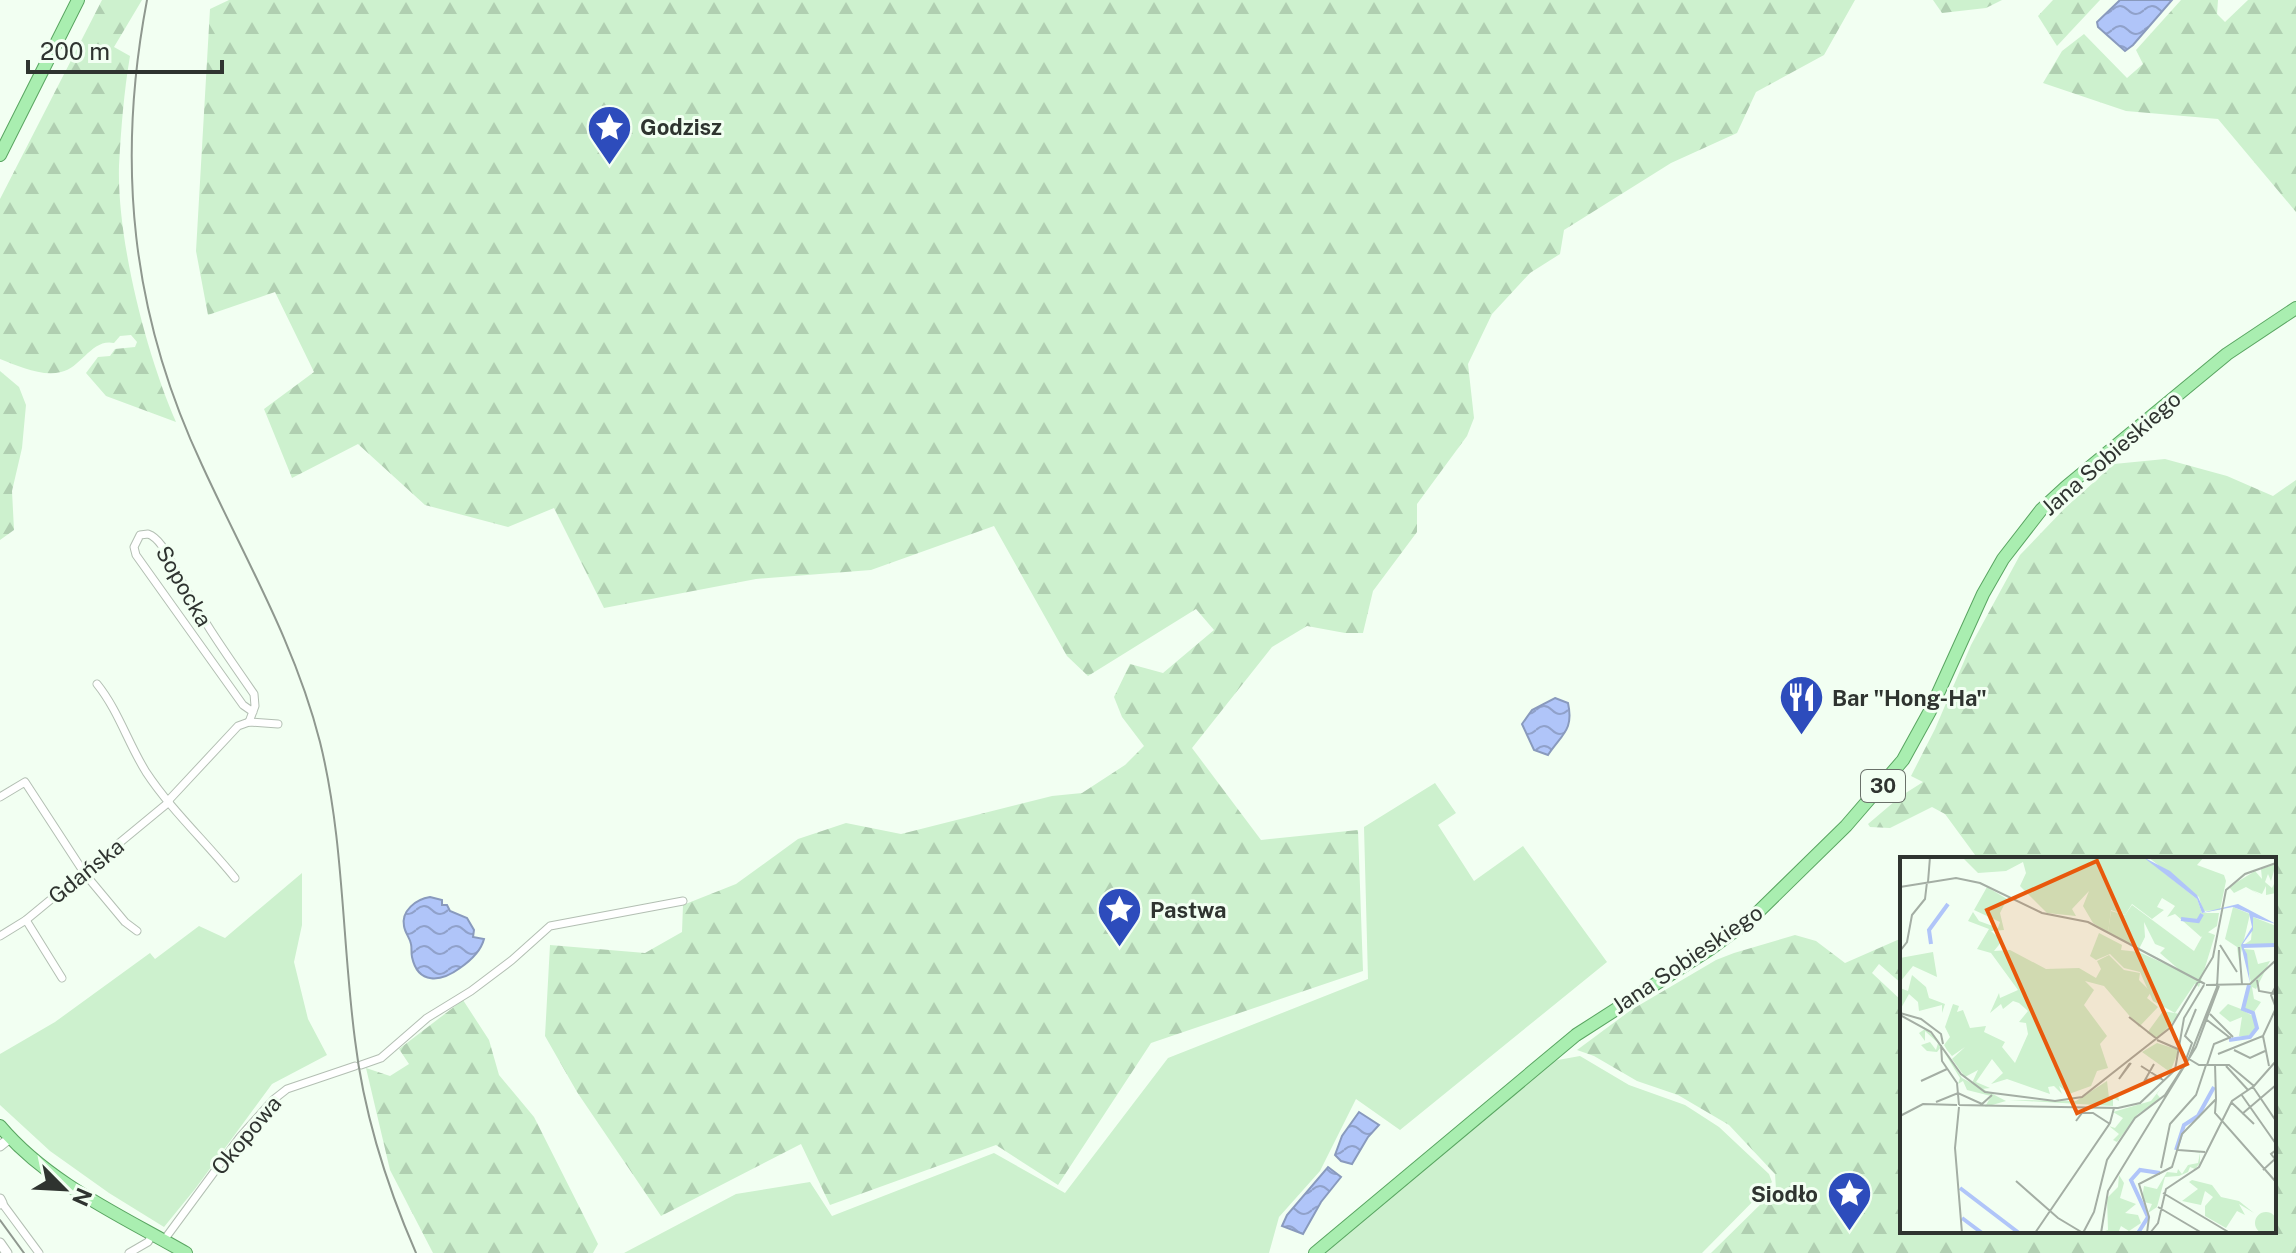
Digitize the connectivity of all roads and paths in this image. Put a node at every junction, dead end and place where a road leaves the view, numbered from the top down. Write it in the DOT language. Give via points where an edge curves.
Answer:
graph roads {
  1 [pos="78,0"];
  2 [pos="0,155"];
  3 [pos="2296,308"];
  4 [pos="97,684"];
  5 [pos="253,712"];
  6 [pos="249,722"];
  7 [pos="278,724"];
  8 [pos="0,797"];
  9 [pos="169,802"];
  10 [pos="85,874"];
  11 [pos="235,878"];
  12 [pos="683,901"];
  13 [pos="26,920"];
  14 [pos="137,931"];
  15 [pos="0,936"];
  16 [pos="62,978"];
  17 [pos="0,1126"];
  18 [pos="5,1142"];
  19 [pos="1,1202"];
  20 [pos="159,1237"];
  21 [pos="0,1243"];
  22 [pos="7,1253"];
  23 [pos="39,1253"];
  24 [pos="129,1253"];
  25 [pos="186,1253"];
  26 [pos="1315,1253"];
  1 -- 2 [label="main road"];
  3 -- 26 [label="main road, Jana Sobieskiego / 30" via="2227,354 2041,510 1983,594 1903,760 1773,899 1719,943 1558,1049"];
  4 -- 9 [label="street"];
  5 -- 5 [label="street, Sopocka" via="136,555 140,535 154,536 171,561 198,614 254,694"];
  5 -- 6 [label="street"];
  6 -- 7 [label="street"];
  6 -- 9 [label="street, Gdańska" via="228,735"];
  8 -- 10 [label="street" via="25,782"];
  9 -- 10 [label="street, Gdańska"];
  9 -- 11 [label="street"];
  10 -- 13 [label="street, Gdańska"];
  10 -- 14 [label="street"];
  12 -- 20 [label="street, Okopowa" via="550,926 381,1058 291,1088 240,1137"];
  13 -- 15 [label="street, Gdańska"];
  13 -- 16 [label="street"];
  17 -- 18 [label="main road"];
  18 -- 20 [label="main road"];
  19 -- 23 [label="street"];
  20 -- 24 [label="street, Okopowa"];
  20 -- 25 [label="main road"];
  21 -- 22 [label="street"];
}
